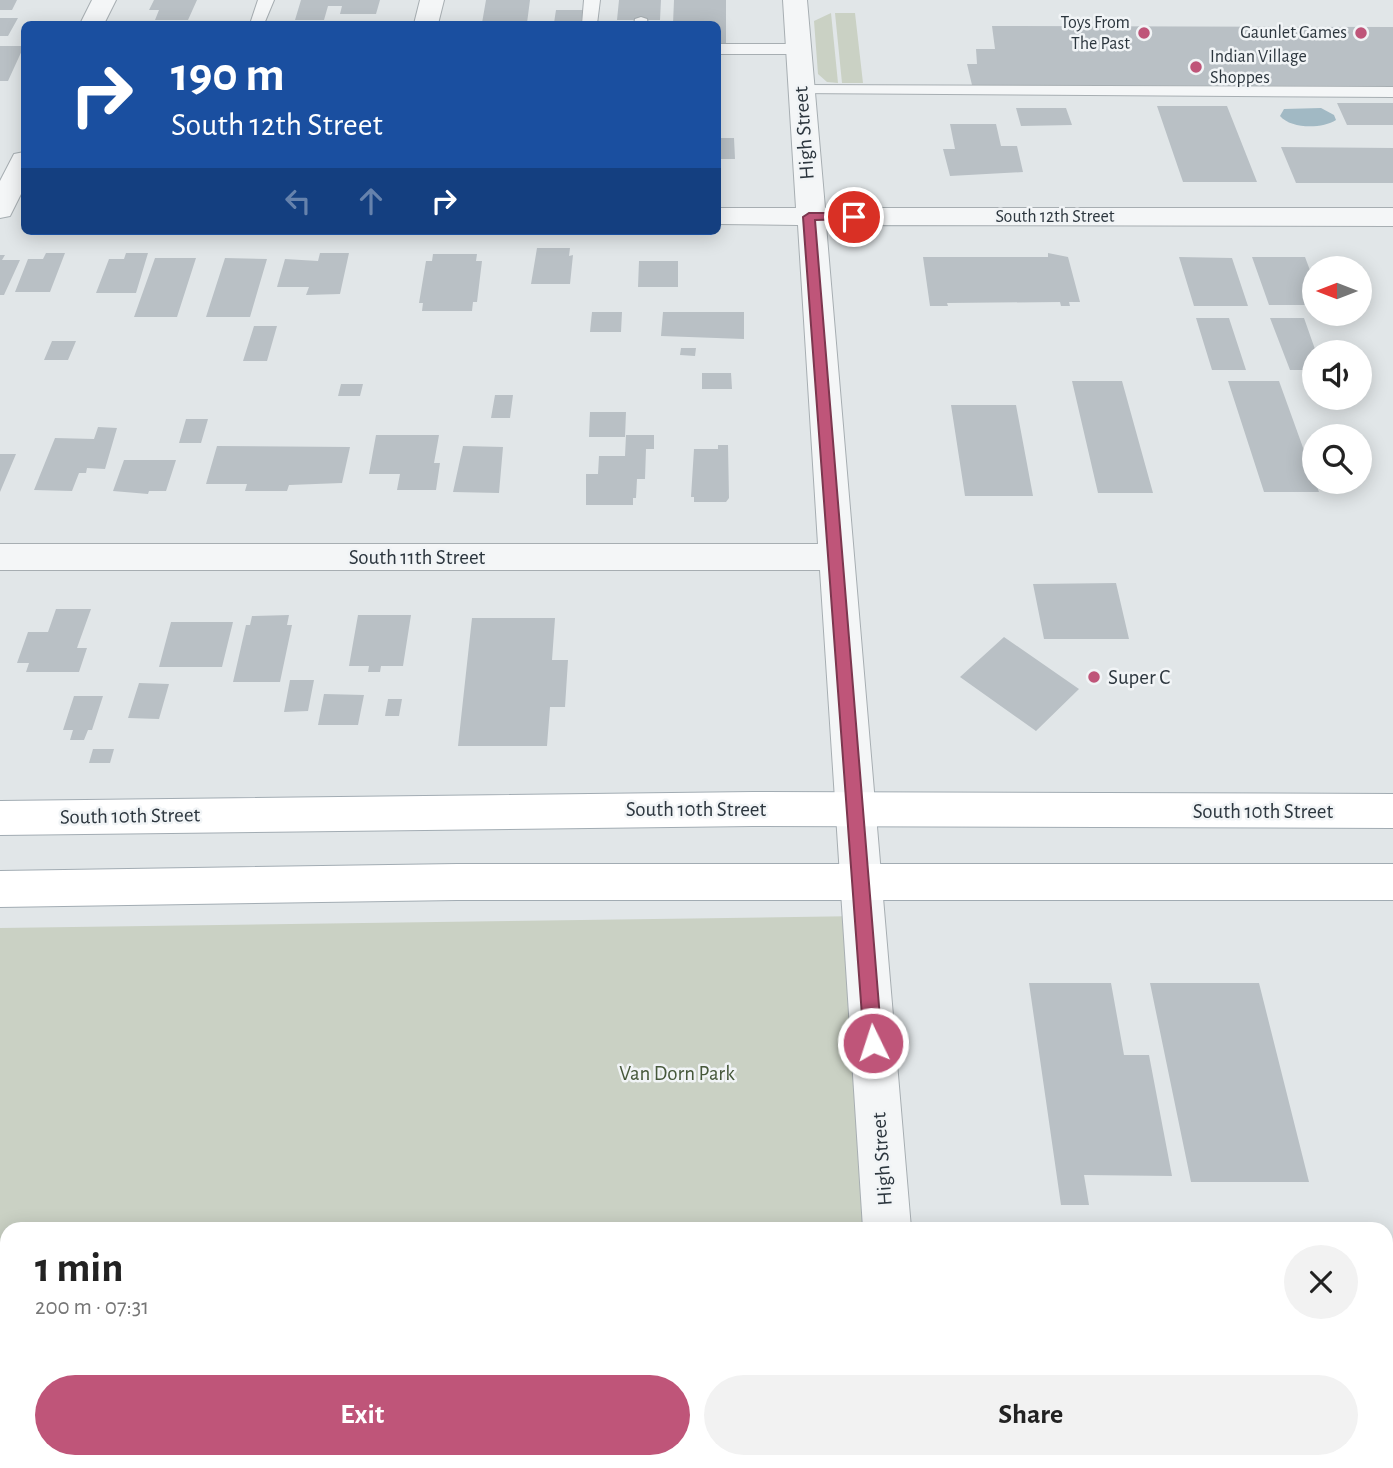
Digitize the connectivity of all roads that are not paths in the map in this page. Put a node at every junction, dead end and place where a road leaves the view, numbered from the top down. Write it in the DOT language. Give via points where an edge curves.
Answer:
graph roads {
  1 [pos="104,0"];
  2 [pos="266,0"];
  3 [pos="432,0"];
  4 [pos="592,0"];
  5 [pos="795,0"];
  6 [pos="94,21"];
  7 [pos="258,21"];
  8 [pos="427,21"];
  9 [pos="590,21"];
  10 [pos="721,49"];
  11 [pos="798,49"];
  12 [pos="801,90"];
  13 [pos="1393,92"];
  14 [pos="21,166"];
  15 [pos="0,212"];
  16 [pos="21,215"];
  17 [pos="721,216"];
  18 [pos="809,217"];
  19 [pos="1393,217"];
  20 [pos="0,556"];
  21 [pos="834,557"];
  22 [pos="855,809"];
  23 [pos="1393,811"];
  24 [pos="0,818"];
  25 [pos="860,881"];
  26 [pos="1393,882"];
  27 [pos="0,889"];
  28 [pos="887,1222"];
  1 -- 6 [label="street"];
  2 -- 7 [label="lane"];
  3 -- 8 [label="street"];
  4 -- 9 [label="lane"];
  5 -- 11 [label="street, High Street"];
  10 -- 11 [label="lane"];
  11 -- 12 [label="street, High Street"];
  12 -- 13 [label="lane"];
  12 -- 18 [label="street, High Street"];
  14 -- 15 [label="street"];
  15 -- 16 [label="street"];
  17 -- 18 [label="street, South 12th Street"];
  18 -- 19 [label="street, South 12th Street"];
  18 -- 21 [label="street, High Street"];
  20 -- 21 [label="street, South 11th Street"];
  21 -- 22 [label="street, High Street"];
  22 -- 23 [label="main road, South 10th Street"];
  22 -- 24 [label="main road, South 10th Street"];
  22 -- 25 [label="street, High Street"];
  25 -- 26 [label="main road"];
  25 -- 27 [label="main road"];
  25 -- 28 [label="street, High Street"];
}
